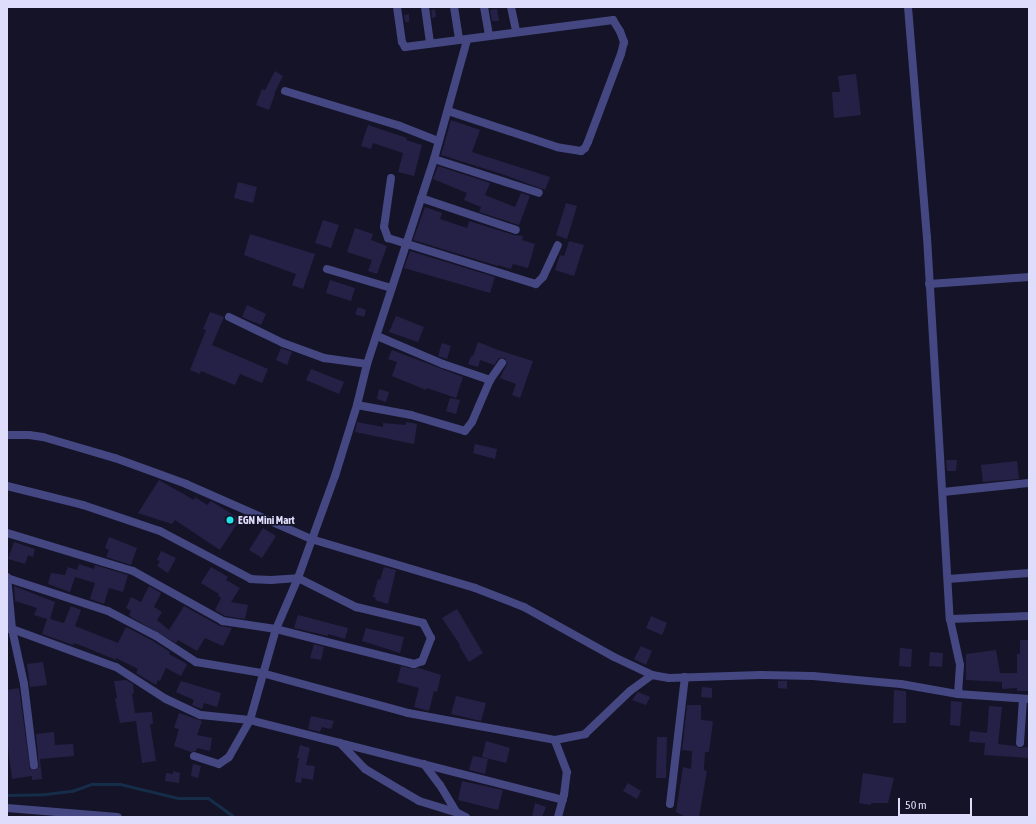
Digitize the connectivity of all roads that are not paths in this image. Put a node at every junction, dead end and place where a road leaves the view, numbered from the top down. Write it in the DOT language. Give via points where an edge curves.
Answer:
graph roads {
  1 [pos="397,7"];
  2 [pos="425,7"];
  3 [pos="454,7"];
  4 [pos="484,7"];
  5 [pos="511,7"];
  6 [pos="908,7"];
  7 [pos="516,31"];
  8 [pos="490,35"];
  9 [pos="459,40"];
  10 [pos="468,40"];
  11 [pos="430,43"];
  12 [pos="285,91"];
  13 [pos="448,111"];
  14 [pos="438,141"];
  15 [pos="434,159"];
  16 [pos="391,178"];
  17 [pos="539,193"];
  18 [pos="421,198"];
  19 [pos="516,230"];
  20 [pos="406,244"];
  21 [pos="558,245"];
  22 [pos="327,269"];
  23 [pos="1029,277"];
  24 [pos="930,284"];
  25 [pos="391,288"];
  26 [pos="229,317"];
  27 [pos="377,336"];
  28 [pos="502,363"];
  29 [pos="367,364"];
  30 [pos="490,380"];
  31 [pos="357,405"];
  32 [pos="7,435"];
  33 [pos="1029,483"];
  34 [pos="7,486"];
  35 [pos="943,492"];
  36 [pos="7,533"];
  37 [pos="311,539"];
  38 [pos="1029,573"];
  39 [pos="7,577"];
  40 [pos="298,578"];
  41 [pos="948,579"];
  42 [pos="1029,616"];
  43 [pos="950,619"];
  44 [pos="10,629"];
  45 [pos="276,629"];
  46 [pos="262,674"];
  47 [pos="652,675"];
  48 [pos="685,677"];
  49 [pos="958,694"];
  50 [pos="1026,699"];
  51 [pos="250,720"];
  52 [pos="555,740"];
  53 [pos="339,743"];
  54 [pos="1020,743"];
  55 [pos="194,756"];
  56 [pos="424,764"];
  57 [pos="34,765"];
  58 [pos="563,800"];
  59 [pos="670,804"];
  60 [pos="7,808"];
  61 [pos="456,812"];
  62 [pos="92,816"];
  63 [pos="118,817"];
  64 [pos="466,817"];
  65 [pos="558,817"];
  1 -- 11 [label="street" via="403,45 409,47"];
  2 -- 11 [label="street"];
  3 -- 9 [label="street"];
  4 -- 8 [label="street"];
  5 -- 7 [label="street"];
  6 -- 24 [label="street"];
  7 -- 8 [label="street"];
  7 -- 13 [label="street" via="613,20 617,24 623,37 622,48 585,148 577,151 557,147"];
  8 -- 10 [label="street"];
  9 -- 10 [label="street"];
  9 -- 11 [label="street"];
  10 -- 13 [label="street"];
  12 -- 14 [label="street" via="400,126"];
  13 -- 14 [label="street"];
  14 -- 15 [label="street"];
  15 -- 17 [label="street"];
  15 -- 18 [label="street"];
  16 -- 20 [label="street" via="384,232 388,238"];
  18 -- 19 [label="street"];
  18 -- 20 [label="street"];
  20 -- 21 [label="street" via="536,284 543,277"];
  20 -- 25 [label="street"];
  22 -- 25 [label="street"];
  23 -- 24 [label="street"];
  24 -- 35 [label="street"];
  25 -- 27 [label="street"];
  26 -- 29 [label="street" via="283,343 324,358"];
  27 -- 29 [label="street"];
  27 -- 30 [label="street" via="442,364"];
  28 -- 30 [label="street"];
  29 -- 31 [label="street"];
  30 -- 31 [label="street" via="472,422 465,431 411,415"];
  31 -- 37 [label="street"];
  32 -- 37 [label="street" via="43,437 115,458 186,484"];
  33 -- 35 [label="street"];
  34 -- 40 [label="street" via="83,505 160,531 251,579"];
  35 -- 41 [label="street"];
  36 -- 45 [label="street" via="133,571 223,621"];
  37 -- 40 [label="street"];
  37 -- 47 [label="street" via="438,576 517,604"];
  38 -- 41 [label="street"];
  39 -- 44 [label="street"];
  39 -- 46 [label="street" via="108,611 156,636 196,662"];
  40 -- 45 [label="street"];
  40 -- 45 [label="street" via="356,607 423,623 431,638 422,661 414,664"];
  41 -- 43 [label="street"];
  42 -- 43 [label="street"];
  43 -- 49 [label="street" via="960,665"];
  44 -- 51 [label="street" via="116,667 166,699 201,715"];
  44 -- 57 [label="street" via="24,684"];
  45 -- 46 [label="street"];
  46 -- 51 [label="street"];
  46 -- 52 [label="street" via="408,713"];
  47 -- 48 [label="street"];
  47 -- 52 [label="street" via="630,691 585,734"];
  48 -- 49 [label="street" via="813,676 901,684"];
  48 -- 59 [label="street"];
  49 -- 50 [label="street"];
  50 -- 54 [label="street"];
  51 -- 53 [label="street"];
  51 -- 55 [label="street" via="229,757 219,764"];
  52 -- 58 [label="street" via="567,772"];
  53 -- 56 [label="street"];
  53 -- 61 [label="street" via="365,769 419,801"];
  56 -- 58 [label="street"];
  56 -- 61 [label="street"];
  58 -- 65 [label="street"];
  60 -- 62 [label="street"];
  61 -- 64 [label="street"];
  62 -- 63 [label="street"];
}
